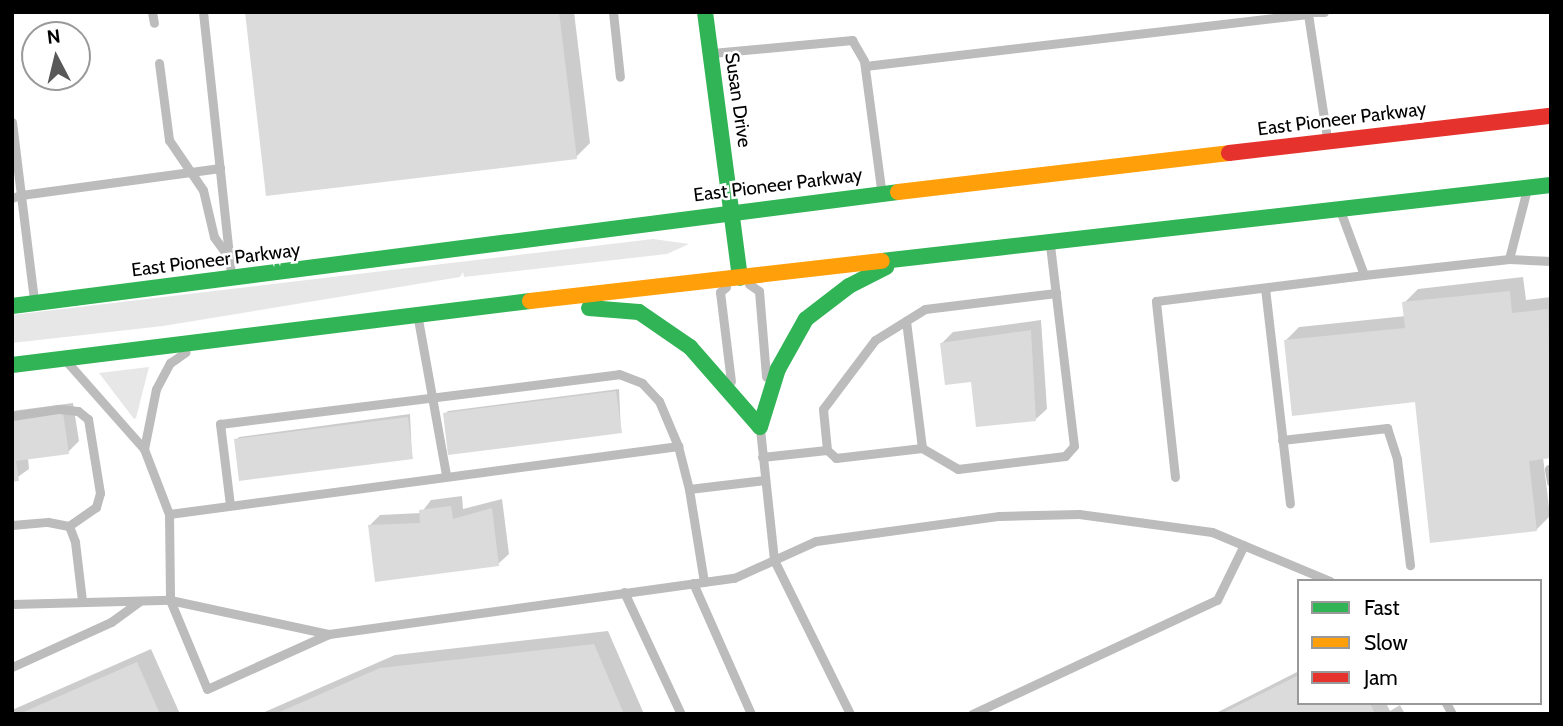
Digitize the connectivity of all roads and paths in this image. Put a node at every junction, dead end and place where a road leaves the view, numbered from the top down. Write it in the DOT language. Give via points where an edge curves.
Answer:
graph roads {
  1 [pos="152,12"];
  2 [pos="203,12"];
  3 [pos="613,12"];
  4 [pos="705,12"];
  5 [pos="1324,12"];
  6 [pos="1308,13"];
  7 [pos="154,23"];
  8 [pos="711,53"];
  9 [pos="159,63"];
  10 [pos="864,66"];
  11 [pos="620,77"];
  12 [pos="1551,116"];
  13 [pos="12,122"];
  14 [pos="1328,142"];
  15 [pos="220,168"];
  16 [pos="187,173"];
  17 [pos="1551,185"];
  18 [pos="1527,188"];
  19 [pos="881,194"];
  20 [pos="17,196"];
  21 [pos="1340,208"];
  22 [pos="732,211"];
  23 [pos="1050,240"];
  24 [pos="229,257"];
  25 [pos="904,258"];
  26 [pos="1509,259"];
  27 [pos="1551,261"];
  28 [pos="1364,275"];
  29 [pos="740,278"];
  30 [pos="232,280"];
  31 [pos="1265,288"];
  32 [pos="1056,293"];
  33 [pos="34,303"];
  34 [pos="513,303"];
  35 [pos="12,306"];
  36 [pos="418,314"];
  37 [pos="906,321"];
  38 [pos="197,343"];
  39 [pos="64,359"];
  40 [pos="12,365"];
  41 [pos="432,398"];
  42 [pos="12,416"];
  43 [pos="760,427"];
  44 [pos="1282,440"];
  45 [pos="678,446"];
  46 [pos="922,448"];
  47 [pos="144,449"];
  48 [pos="827,450"];
  49 [pos="762,457"];
  50 [pos="1549,469"];
  51 [pos="446,475"];
  52 [pos="1175,477"];
  53 [pos="764,480"];
  54 [pos="1551,482"];
  55 [pos="689,489"];
  56 [pos="1290,504"];
  57 [pos="230,505"];
  58 [pos="169,514"];
  59 [pos="12,525"];
  60 [pos="69,526"];
  61 [pos="1244,545"];
  62 [pos="774,560"];
  63 [pos="1410,565"];
  64 [pos="1325,579"];
  65 [pos="704,582"];
  66 [pos="693,583"];
  67 [pos="624,592"];
  68 [pos="170,600"];
  69 [pos="82,601"];
  70 [pos="140,601"];
  71 [pos="12,604"];
  72 [pos="329,634"];
  73 [pos="12,667"];
  74 [pos="681,714"];
  75 [pos="751,714"];
  76 [pos="850,714"];
  77 [pos="972,714"];
  1 -- 7 [label="lane"];
  2 -- 15 [label="lane"];
  3 -- 11 [label="lane"];
  4 -- 8 [label="main road, Susan Drive"];
  5 -- 6 [label="lane"];
  6 -- 10 [label="lane"];
  6 -- 14 [label="lane"];
  8 -- 10 [label="lane" via="852,40"];
  8 -- 22 [label="main road, Susan Drive"];
  9 -- 16 [label="lane" via="169,140"];
  10 -- 19 [label="lane"];
  12 -- 14 [label="main road, East Pioneer Parkway"];
  13 -- 20 [label="lane"];
  14 -- 19 [label="main road, East Pioneer Parkway"];
  15 -- 16 [label="lane"];
  15 -- 24 [label="lane"];
  16 -- 20 [label="lane"];
  16 -- 24 [label="lane" via="203,191 214,237"];
  17 -- 18 [label="main road"];
  18 -- 21 [label="main road"];
  18 -- 26 [label="lane"];
  19 -- 22 [label="main road, East Pioneer Parkway"];
  20 -- 33 [label="lane"];
  21 -- 23 [label="main road"];
  21 -- 28 [label="lane"];
  22 -- 29 [label="main road, Susan Drive"];
  22 -- 30 [label="main road, East Pioneer Parkway"];
  23 -- 25 [label="main road"];
  23 -- 32 [label="lane"];
  24 -- 30 [label="lane"];
  25 -- 29 [label="main road"];
  25 -- 43 [label="main road" via="849,286 806,319 778,369"];
  26 -- 27 [label="lane"];
  26 -- 28 [label="lane"];
  28 -- 31 [label="lane"];
  29 -- 34 [label="main road"];
  29 -- 43 [label="lane" via="759,291 766,385"];
  29 -- 43 [label="lane" via="720,292 732,386"];
  30 -- 33 [label="main road, East Pioneer Parkway"];
  31 -- 44 [label="lane"];
  31 -- 52 [label="lane" via="1156,301"];
  32 -- 37 [label="lane" via="925,309"];
  32 -- 46 [label="lane" via="1074,446 1065,456 958,469"];
  33 -- 35 [label="main road, East Pioneer Parkway"];
  34 -- 36 [label="main road"];
  34 -- 43 [label="main road" via="639,312 690,347"];
  36 -- 38 [label="main road"];
  36 -- 41 [label="lane"];
  37 -- 46 [label="lane"];
  37 -- 48 [label="lane" via="875,340 823,409"];
  38 -- 39 [label="main road"];
  38 -- 47 [label="lane" via="170,363 156,389"];
  39 -- 40 [label="main road"];
  39 -- 47 [label="lane"];
  41 -- 45 [label="lane" via="618,374 642,383 659,401"];
  41 -- 51 [label="lane"];
  41 -- 57 [label="lane" via="220,424"];
  42 -- 60 [label="lane" via="59,409 78,411 88,419 100,493 96,507"];
  43 -- 49 [label="lane"];
  44 -- 56 [label="lane"];
  44 -- 63 [label="lane" via="1387,428 1397,459"];
  45 -- 51 [label="lane"];
  45 -- 55 [label="lane"];
  46 -- 48 [label="lane" via="836,458"];
  47 -- 58 [label="lane"];
  48 -- 49 [label="lane"];
  49 -- 53 [label="lane"];
  50 -- 54 [label="lane"];
  51 -- 57 [label="lane"];
  53 -- 55 [label="lane"];
  53 -- 62 [label="lane"];
  55 -- 65 [label="lane"];
  57 -- 58 [label="lane"];
  58 -- 68 [label="lane"];
  59 -- 60 [label="lane" via="48,522"];
  60 -- 69 [label="lane"];
  61 -- 62 [label="lane" via="1212,532 1066,514 999,516 816,541"];
  61 -- 64 [label="lane"];
  61 -- 77 [label="lane" via="1217,600"];
  62 -- 65 [label="lane" via="734,578"];
  62 -- 76 [label="lane"];
  65 -- 66 [label="lane"];
  66 -- 67 [label="lane"];
  66 -- 75 [label="lane"];
  67 -- 72 [label="lane"];
  67 -- 74 [label="lane"];
  68 -- 70 [label="lane"];
  68 -- 72 [label="lane"];
  68 -- 72 [label="lane" via="207,689"];
  69 -- 70 [label="lane"];
  69 -- 71 [label="lane"];
  70 -- 73 [label="lane" via="111,622"];
}
